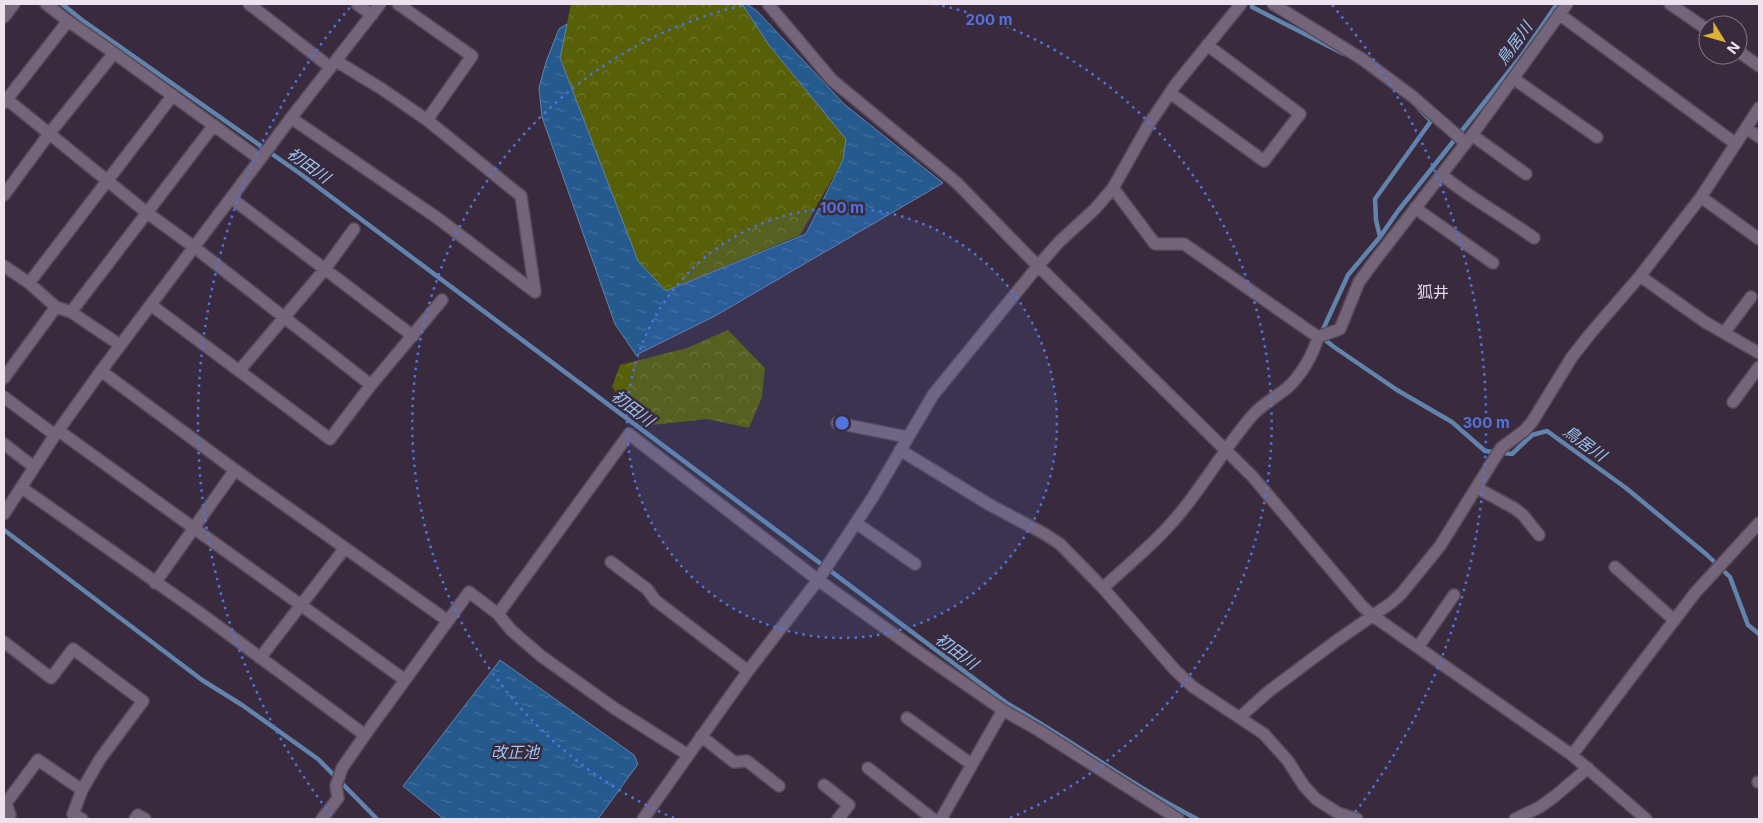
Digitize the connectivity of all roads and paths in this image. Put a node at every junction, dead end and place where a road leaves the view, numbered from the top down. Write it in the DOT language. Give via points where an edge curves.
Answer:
graph roads {
  1 [pos="14,4"];
  2 [pos="249,4"];
  3 [pos="357,4"];
  4 [pos="380,4"];
  5 [pos="398,4"];
  6 [pos="768,4"];
  7 [pos="1241,4"];
  8 [pos="1273,4"];
  9 [pos="1567,4"];
  10 [pos="1670,4"];
  11 [pos="49,5"];
  12 [pos="1559,14"];
  13 [pos="372,15"];
  14 [pos="4,16"];
  15 [pos="68,22"];
  16 [pos="1698,23"];
  17 [pos="1207,45"];
  18 [pos="114,53"];
  19 [pos="1748,58"];
  20 [pos="333,64"];
  21 [pos="1759,66"];
  22 [pos="1514,79"];
  23 [pos="1170,93"];
  24 [pos="173,95"];
  25 [pos="5,100"];
  26 [pos="1759,108"];
  27 [pos="291,118"];
  28 [pos="427,120"];
  29 [pos="214,125"];
  30 [pos="1746,128"];
  31 [pos="49,134"];
  32 [pos="1597,137"];
  33 [pos="1759,137"];
  34 [pos="1469,139"];
  35 [pos="1736,144"];
  36 [pos="260,159"];
  37 [pos="1526,174"];
  38 [pos="1442,175"];
  39 [pos="106,181"];
  40 [pos="1113,188"];
  41 [pos="4,195"];
  42 [pos="1701,197"];
  43 [pos="232,198"];
  44 [pos="1415,208"];
  45 [pos="146,212"];
  46 [pos="354,229"];
  47 [pos="1534,238"];
  48 [pos="1759,239"];
  49 [pos="194,247"];
  50 [pos="1493,263"];
  51 [pos="4,266"];
  52 [pos="1038,266"];
  53 [pos="325,269"];
  54 [pos="1640,276"];
  55 [pos="29,283"];
  56 [pos="1751,297"];
  57 [pos="442,300"];
  58 [pos="151,305"];
  59 [pos="56,306"];
  60 [pos="71,312"];
  61 [pos="285,318"];
  62 [pos="1724,333"];
  63 [pos="413,336"];
  64 [pos="1318,337"];
  65 [pos="120,346"];
  66 [pos="1759,353"];
  67 [pos="1759,367"];
  68 [pos="101,371"];
  69 [pos="239,372"];
  70 [pos="4,378"];
  71 [pos="371,385"];
  72 [pos="4,397"];
  73 [pos="1733,402"];
  74 [pos="837,423"];
  75 [pos="57,433"];
  76 [pos="907,437"];
  77 [pos="4,444"];
  78 [pos="900,450"];
  79 [pos="1226,450"];
  80 [pos="34,467"];
  81 [pos="235,470"];
  82 [pos="22,488"];
  83 [pos="1477,488"];
  84 [pos="4,514"];
  85 [pos="856,523"];
  86 [pos="1759,523"];
  87 [pos="194,527"];
  88 [pos="1539,534"];
  89 [pos="345,548"];
  90 [pos="611,562"];
  91 [pos="915,564"];
  92 [pos="1615,567"];
  93 [pos="818,580"];
  94 [pos="155,582"];
  95 [pos="1103,588"];
  96 [pos="1454,595"];
  97 [pos="301,605"];
  98 [pos="498,614"];
  99 [pos="1373,616"];
  100 [pos="1674,620"];
  101 [pos="448,621"];
  102 [pos="4,642"];
  103 [pos="1418,647"];
  104 [pos="260,658"];
  105 [pos="748,671"];
  106 [pos="405,680"];
  107 [pos="1002,710"];
  108 [pos="1240,717"];
  109 [pos="907,718"];
  110 [pos="365,735"];
  111 [pos="701,736"];
  112 [pos="688,755"];
  113 [pos="1572,755"];
  114 [pos="971,764"];
  115 [pos="868,768"];
  116 [pos="1588,768"];
  117 [pos="824,785"];
  118 [pos="778,786"];
  119 [pos="82,790"];
  120 [pos="5,802"];
  121 [pos="1337,816"];
  122 [pos="11,818"];
  123 [pos="75,818"];
  124 [pos="135,819"];
  125 [pos="145,819"];
  126 [pos="322,819"];
  127 [pos="643,819"];
  128 [pos="838,819"];
  129 [pos="933,819"];
  130 [pos="941,819"];
  131 [pos="1178,819"];
  132 [pos="1357,819"];
  133 [pos="1515,819"];
  134 [pos="1646,819"];
  1 -- 14 [label="street"];
  2 -- 20 [label="street"];
  3 -- 13 [label="street"];
  4 -- 13 [label="street"];
  5 -- 28 [label="street" via="472,56"];
  6 -- 52 [label="street" via="832,80 957,183"];
  7 -- 17 [label="street"];
  8 -- 34 [label="street" via="1362,59 1454,132"];
  9 -- 12 [label="street"];
  10 -- 16 [label="street"];
  11 -- 15 [label="street"];
  12 -- 22 [label="street"];
  12 -- 35 [label="street"];
  13 -- 20 [label="street"];
  15 -- 18 [label="street"];
  15 -- 25 [label="street"];
  17 -- 23 [label="street"];
  17 -- 23 [label="street" via="1300,114 1264,161"];
  18 -- 24 [label="street"];
  18 -- 31 [label="street"];
  19 -- 21 [label="street"];
  20 -- 27 [label="street"];
  20 -- 28 [label="street" via="382,89"];
  22 -- 32 [label="street"];
  22 -- 34 [label="street"];
  23 -- 40 [label="street" via="1148,124"];
  24 -- 29 [label="street"];
  24 -- 39 [label="street"];
  25 -- 31 [label="street"];
  26 -- 30 [label="street"];
  27 -- 28 [label="street" via="436,217 535,292 521,196"];
  27 -- 36 [label="street"];
  29 -- 36 [label="street"];
  29 -- 45 [label="street"];
  30 -- 33 [label="street"];
  30 -- 35 [label="street"];
  31 -- 39 [label="street"];
  31 -- 41 [label="street"];
  34 -- 37 [label="street"];
  34 -- 38 [label="street"];
  35 -- 42 [label="street"];
  36 -- 43 [label="street"];
  38 -- 44 [label="street"];
  38 -- 47 [label="street"];
  39 -- 45 [label="street"];
  39 -- 55 [label="street"];
  40 -- 52 [label="street"];
  40 -- 64 [label="street" via="1155,244 1184,244"];
  42 -- 48 [label="street"];
  42 -- 54 [label="street"];
  43 -- 49 [label="street"];
  43 -- 53 [label="street"];
  44 -- 50 [label="street"];
  44 -- 64 [label="street" via="1359,282 1340,329"];
  45 -- 49 [label="street"];
  45 -- 60 [label="street"];
  46 -- 53 [label="street"];
  49 -- 58 [label="street"];
  49 -- 61 [label="street"];
  51 -- 55 [label="street"];
  52 -- 76 [label="street" via="951,371"];
  52 -- 79 [label="street"];
  53 -- 61 [label="street"];
  53 -- 63 [label="street"];
  54 -- 62 [label="street"];
  54 -- 83 [label="street" via="1572,357 1532,422 1501,448"];
  55 -- 59 [label="street"];
  56 -- 62 [label="street"];
  57 -- 63 [label="street"];
  58 -- 65 [label="street"];
  58 -- 69 [label="street"];
  59 -- 60 [label="street"];
  59 -- 70 [label="street"];
  60 -- 65 [label="street"];
  61 -- 69 [label="street"];
  61 -- 71 [label="street"];
  62 -- 66 [label="street"];
  63 -- 71 [label="street"];
  64 -- 79 [label="street" via="1294,381 1256,411"];
  65 -- 68 [label="street"];
  67 -- 73 [label="street"];
  68 -- 75 [label="street"];
  68 -- 81 [label="street"];
  69 -- 71 [label="street" via="330,439"];
  72 -- 75 [label="street"];
  74 -- 76 [label="street"];
  75 -- 80 [label="street"];
  75 -- 87 [label="street"];
  76 -- 78 [label="street"];
  77 -- 80 [label="street"];
  78 -- 85 [label="street"];
  78 -- 95 [label="street" via="1060,544"];
  79 -- 95 [label="street" via="1184,509"];
  79 -- 99 [label="street"];
  80 -- 82 [label="street"];
  81 -- 87 [label="street"];
  81 -- 89 [label="street"];
  82 -- 84 [label="street"];
  82 -- 94 [label="street"];
  83 -- 88 [label="street" via="1514,508"];
  83 -- 99 [label="street" via="1440,546 1401,594"];
  85 -- 91 [label="street"];
  85 -- 93 [label="street"];
  86 -- 100 [label="street"];
  87 -- 94 [label="street"];
  87 -- 97 [label="street"];
  89 -- 97 [label="street"];
  89 -- 101 [label="street"];
  90 -- 105 [label="street"];
  92 -- 100 [label="street"];
  93 -- 98 [label="street" via="629,434"];
  93 -- 105 [label="street"];
  93 -- 107 [label="street"];
  94 -- 104 [label="street"];
  95 -- 108 [label="street" via="1193,687"];
  96 -- 103 [label="street"];
  97 -- 104 [label="street"];
  97 -- 106 [label="street"];
  98 -- 101 [label="street" via="469,592"];
  98 -- 112 [label="street" via="510,630 542,656 614,708"];
  99 -- 103 [label="street"];
  99 -- 108 [label="street" via="1268,692"];
  100 -- 113 [label="street"];
  101 -- 106 [label="street"];
  102 -- 119 [label="street" via="51,678 73,649 143,701 100,759"];
  103 -- 113 [label="street"];
  104 -- 110 [label="street"];
  105 -- 111 [label="street"];
  106 -- 110 [label="street"];
  107 -- 114 [label="street"];
  107 -- 131 [label="street"];
  108 -- 121 [label="street" via="1277,747 1304,786"];
  109 -- 114 [label="street"];
  110 -- 126 [label="street" via="342,768 336,786 338,798"];
  111 -- 112 [label="street"];
  111 -- 118 [label="street" via="734,762 746,761"];
  112 -- 127 [label="street"];
  113 -- 116 [label="street"];
  114 -- 130 [label="street"];
  115 -- 129 [label="street"];
  116 -- 133 [label="street" via="1540,807"];
  116 -- 134 [label="street"];
  117 -- 128 [label="street" via="849,805"];
  119 -- 120 [label="street" via="38,760"];
  119 -- 123 [label="street"];
  120 -- 122 [label="street"];
  121 -- 132 [label="street"];
  124 -- 125 [label="street" via="138,815"];
}
